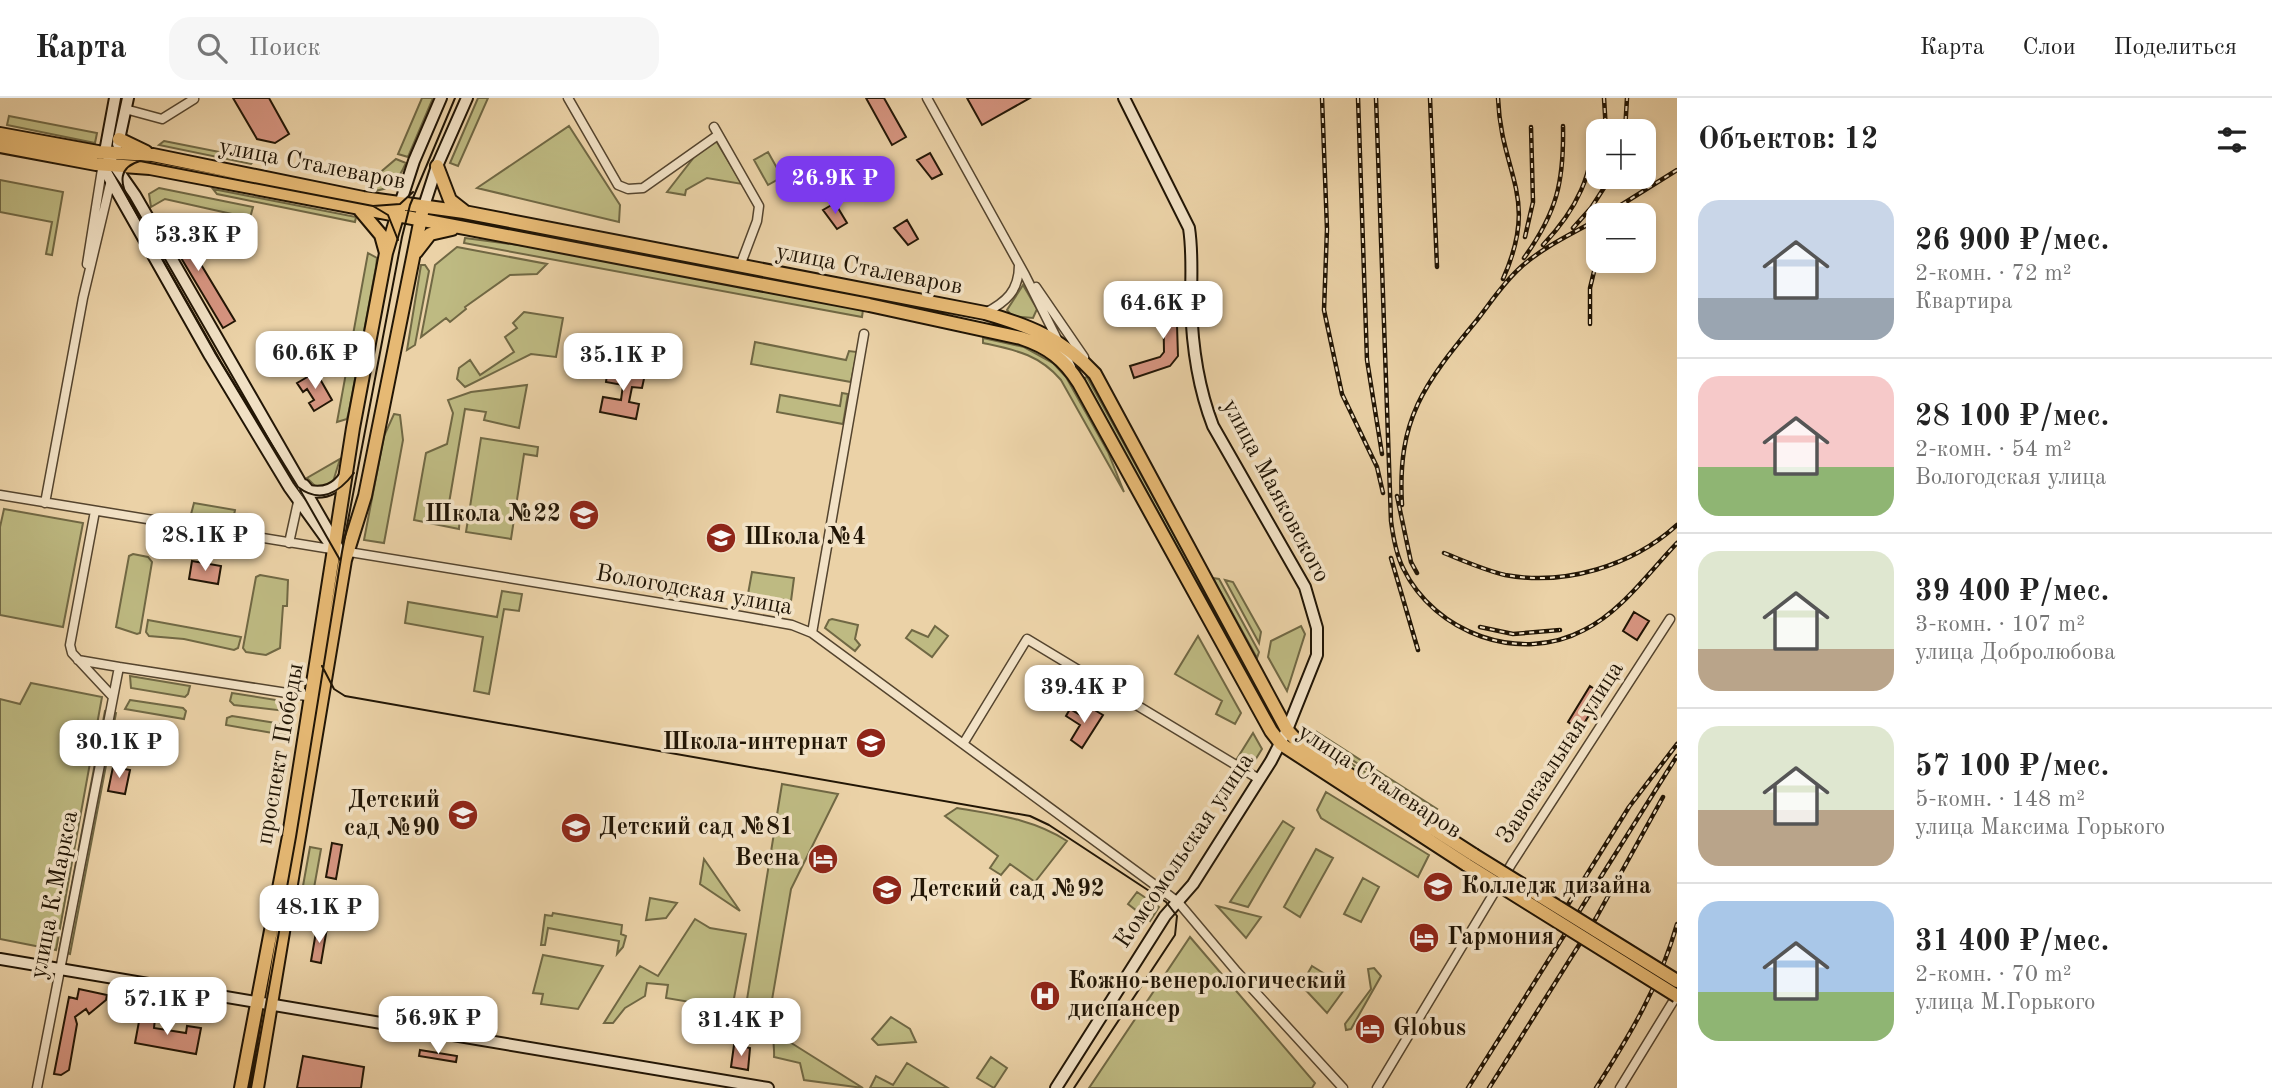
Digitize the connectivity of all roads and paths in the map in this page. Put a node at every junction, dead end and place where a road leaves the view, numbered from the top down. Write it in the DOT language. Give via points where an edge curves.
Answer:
graph roads {
  1 [pos="115,98"];
  2 [pos="441,98"];
  3 [pos="467,98"];
  4 [pos="568,98"];
  5 [pos="927,98"];
  6 [pos="1124,98"];
  7 [pos="194,100"];
  8 [pos="127,103"];
  9 [pos="0,134"];
  10 [pos="119,139"];
  11 [pos="0,146"];
  12 [pos="153,155"];
  13 [pos="110,158"];
  14 [pos="437,166"];
  15 [pos="110,182"];
  16 [pos="424,206"];
  17 [pos="360,210"];
  18 [pos="399,210"];
  19 [pos="464,212"];
  20 [pos="420,221"];
  21 [pos="461,228"];
  22 [pos="386,253"];
  23 [pos="413,258"];
  24 [pos="1019,262"];
  25 [pos="740,267"];
  26 [pos="83,298"];
  27 [pos="985,313"];
  28 [pos="864,334"];
  29 [pos="1059,341"];
  30 [pos="1095,374"];
  31 [pos="1079,383"];
  32 [pos="346,473"];
  33 [pos="300,481"];
  34 [pos="0,495"];
  35 [pos="298,502"];
  36 [pos="45,503"];
  37 [pos="95,511"];
  38 [pos="340,513"];
  39 [pos="359,519"];
  40 [pos="289,543"];
  41 [pos="342,551"];
  42 [pos="1670,619"];
  43 [pos="812,633"];
  44 [pos="78,660"];
  45 [pos="119,667"];
  46 [pos="113,697"];
  47 [pos="317,698"];
  48 [pos="1287,730"];
  49 [pos="963,744"];
  50 [pos="1281,744"];
  51 [pos="1259,779"];
  52 [pos="1470,860"];
  53 [pos="1178,902"];
  54 [pos="0,959"];
  55 [pos="60,970"];
  56 [pos="1677,981"];
  57 [pos="1677,996"];
  58 [pos="265,1002"];
  59 [pos="37,1088"];
  60 [pos="241,1088"];
  61 [pos="257,1088"];
  62 [pos="768,1088"];
  63 [pos="1056,1088"];
  64 [pos="1343,1088"];
  65 [pos="1377,1088"];
  66 [pos="1620,1088"];
  1 -- 13 [label="street"];
  2 -- 18 [label="street, проспект Победы"];
  3 -- 14 [label="street, проспект Победы"];
  4 -- 25 [label="street" via="618,184 628,189 643,188 716,131 759,206"];
  5 -- 24 [label="street"];
  6 -- 48 [label="street, улица Маяковского" via="1189,228 1194,345 1203,400 1312,607 1317,655"];
  7 -- 8 [label="street" via="162,119"];
  8 -- 10 [label="street"];
  9 -- 13 [label="main road, улица Сталеваров"];
  10 -- 12 [label="main road"];
  10 -- 13 [label="street"];
  11 -- 13 [label="main road, улица Сталеваров"];
  12 -- 13 [label="main road, улица Сталеваров"];
  12 -- 18 [label="main road, улица Сталеваров"];
  13 -- 15 [label="street"];
  13 -- 17 [label="main road, улица Сталеваров"];
  13 -- 26 [label="street"];
  13 -- 33 [label="street"];
  14 -- 16 [label="street, проспект Победы"];
  14 -- 19 [label="main road" via="450,200"];
  15 -- 26 [label="street"];
  15 -- 35 [label="street"];
  16 -- 18 [label="main road, улица Сталеваров"];
  16 -- 19 [label="main road, улица Сталеваров"];
  16 -- 20 [label="main road, проспект Победы"];
  17 -- 18 [label="main road, улица Сталеваров"];
  17 -- 22 [label="main road" via="381,235"];
  18 -- 20 [label="main road, улица Сталеваров"];
  18 -- 22 [label="main road, проспект Победы"];
  19 -- 25 [label="main road, улица Сталеваров"];
  20 -- 21 [label="main road, улица Сталеваров"];
  20 -- 23 [label="main road, проспект Победы"];
  21 -- 23 [label="main road" via="430,234"];
  21 -- 31 [label="main road, улица Сталеваров" via="1021,338 1060,358"];
  22 -- 32 [label="main road, проспект Победы"];
  23 -- 39 [label="main road, проспект Победы"];
  24 -- 27 [label="street" via="1013,292"];
  24 -- 29 [label="street"];
  24 -- 30 [label="street"];
  25 -- 27 [label="main road, улица Сталеваров"];
  26 -- 36 [label="street"];
  27 -- 29 [label="main road, улица Сталеваров"];
  28 -- 43 [label="street"];
  29 -- 30 [label="main road, улица Сталеваров"];
  29 -- 31 [label="street"];
  30 -- 48 [label="main road, улица Сталеваров"];
  31 -- 50 [label="main road, улица Сталеваров"];
  32 -- 33 [label="street" via="339,485 324,492 309,491"];
  32 -- 38 [label="main road, проспект Победы"];
  33 -- 41 [label="street"];
  34 -- 36 [label="street, Вологодская улица"];
  35 -- 40 [label="street"];
  35 -- 41 [label="street"];
  36 -- 37 [label="street, Вологодская улица"];
  37 -- 40 [label="street, Вологодская улица"];
  37 -- 44 [label="street" via="70,645"];
  38 -- 39 [label="main road" via="346,522"];
  38 -- 41 [label="main road, проспект Победы"];
  39 -- 41 [label="main road, проспект Победы"];
  40 -- 41 [label="street, Вологодская улица"];
  41 -- 43 [label="street, Вологодская улица" via="741,616"];
  41 -- 47 [label="main road, проспект Победы"];
  42 -- 65 [label="street, Завокзальная улица" via="1512,863"];
  43 -- 49 [label="street, Вологодская улица"];
  44 -- 45 [label="street"];
  44 -- 46 [label="street"];
  45 -- 46 [label="street, улица К.Маркса"];
  45 -- 47 [label="street"];
  46 -- 55 [label="street, улица К.Маркса"];
  47 -- 58 [label="main road, проспект Победы"];
  48 -- 50 [label="street, улица Маяковского"];
  48 -- 52 [label="main road, улица Сталеваров"];
  49 -- 51 [label="street" via="1027,639"];
  49 -- 53 [label="street, Вологодская улица"];
  50 -- 51 [label="street, Комсомольская улица"];
  50 -- 52 [label="main road, улица Сталеваров"];
  51 -- 53 [label="street, Комсомольская улица"];
  52 -- 56 [label="main road, bridge"];
  52 -- 57 [label="main road, bridge"];
  53 -- 63 [label="street, Комсомольская улица"];
  53 -- 64 [label="street, Вологодская улица"];
  54 -- 55 [label="street"];
  55 -- 58 [label="street"];
  55 -- 59 [label="street, улица К.Маркса"];
  57 -- 66 [label="street"];
  58 -- 60 [label="main road, проспект Победы"];
  58 -- 61 [label="main road, проспект Победы"];
  58 -- 62 [label="street"];
}
